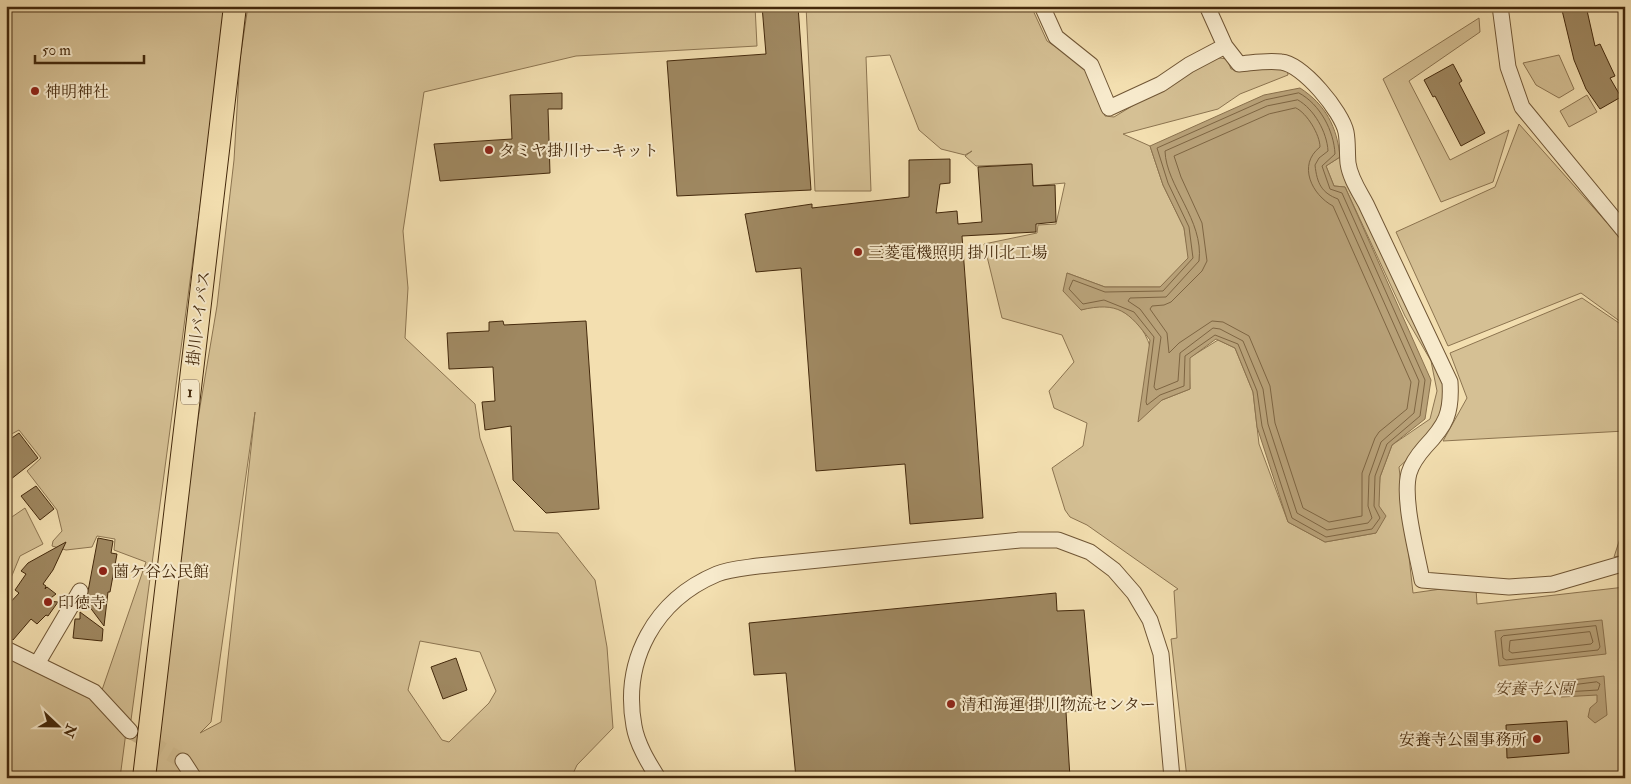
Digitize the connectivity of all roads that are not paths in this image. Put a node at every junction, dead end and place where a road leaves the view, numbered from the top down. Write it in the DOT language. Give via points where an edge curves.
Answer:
graph roads {
  1 [pos="235,6"];
  2 [pos="1042,6"];
  3 [pos="1208,6"];
  4 [pos="1500,6"];
  5 [pos="1225,46"];
  6 [pos="1625,232"];
  7 [pos="1625,563"];
  8 [pos="80,591"];
  9 [pos="6,649"];
  10 [pos="37,664"];
  11 [pos="130,731"];
  12 [pos="184,761"];
  13 [pos="144,778"];
  14 [pos="194,778"];
  15 [pos="658,778"];
  16 [pos="1172,778"];
  1 -- 13 [label="highway, 掛川バイパス / 1"];
  2 -- 5 [label="street" via="1056,37 1091,65 1110,108 1161,84"];
  3 -- 5 [label="street"];
  4 -- 6 [label="street" via="1508,67 1522,107"];
  5 -- 7 [label="street" via="1239,64 1282,62 1297,68 1316,83 1346,131 1352,179 1450,382 1452,401 1449,415 1440,431 1415,458 1409,473 1407,490 1422,580 1509,587 1553,584"];
  8 -- 10 [label="street"];
  9 -- 10 [label="street"];
  10 -- 11 [label="street" via="94,692"];
  12 -- 14 [label="street"];
  15 -- 16 [label="street" via="646,759 634,727 630,689 637,657 648,632 681,594 718,574 758,566 1020,540 1058,540 1090,552 1114,570 1134,593 1150,620 1162,654"];
}
